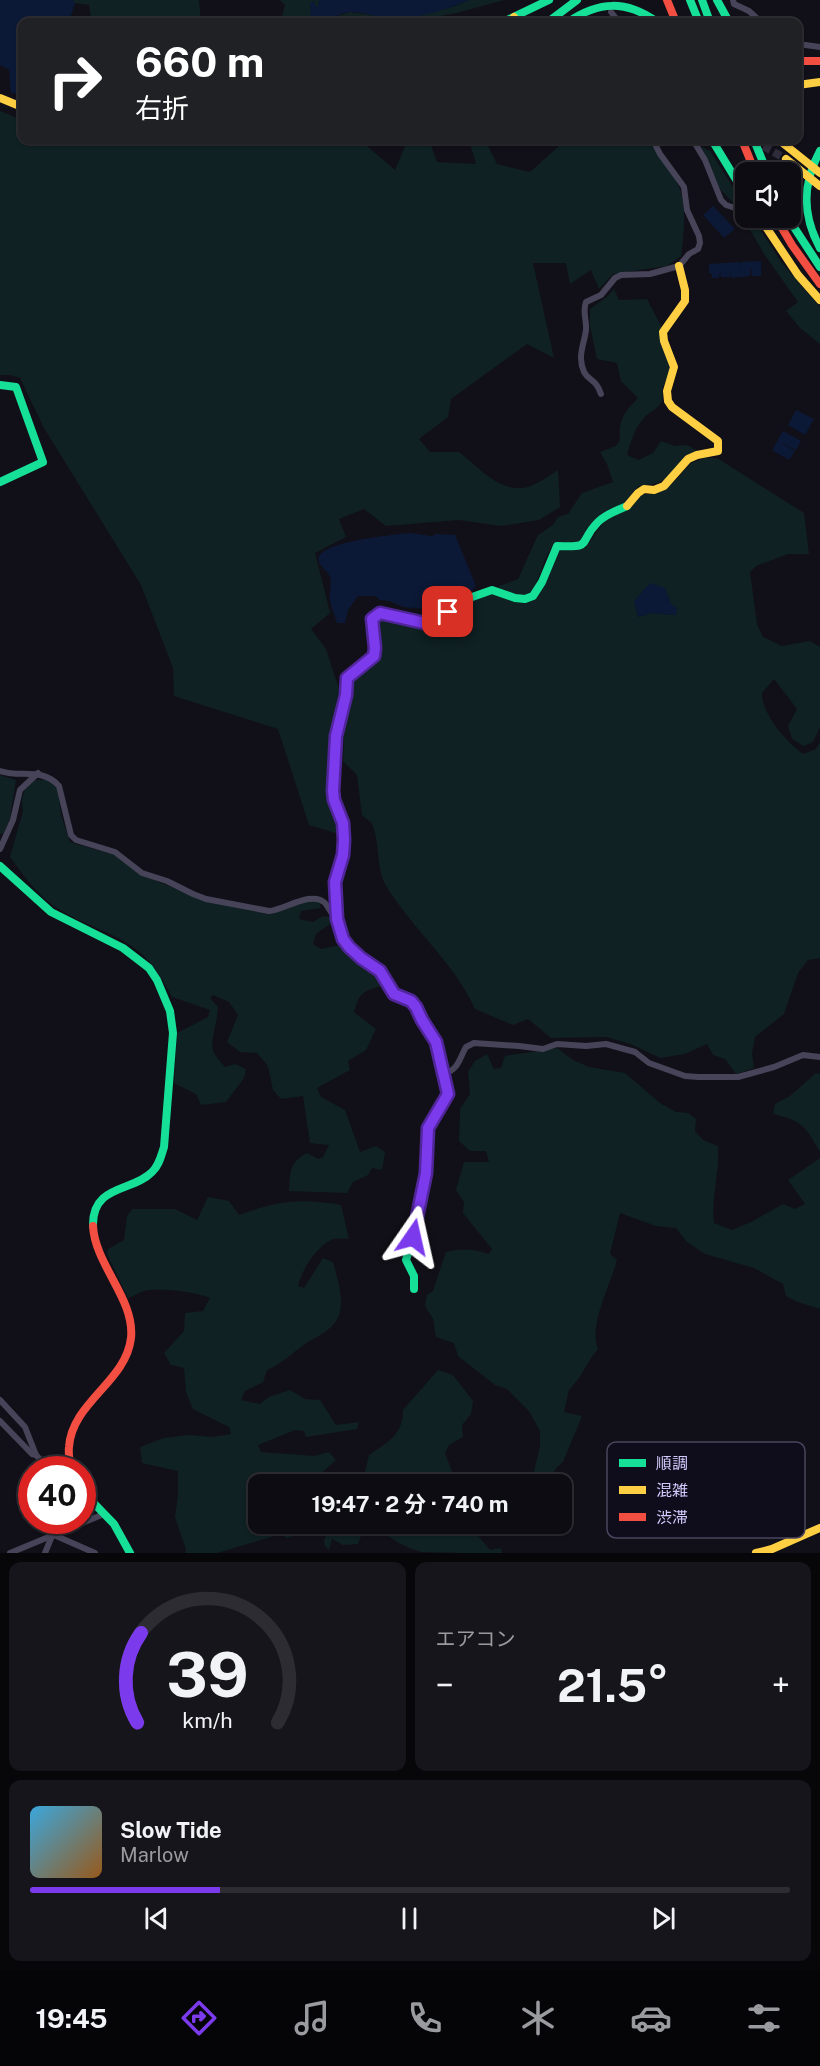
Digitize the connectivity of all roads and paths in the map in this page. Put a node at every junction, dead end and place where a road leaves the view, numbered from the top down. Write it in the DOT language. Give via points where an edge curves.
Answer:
graph roads {
  1 [pos="549,0"];
  2 [pos="577,0"];
  3 [pos="668,0"];
  4 [pos="690,0"];
  5 [pos="702,0"];
  6 [pos="717,0"];
  7 [pos="722,0"];
  8 [pos="733,0"];
  9 [pos="611,12"];
  10 [pos="516,18"];
  11 [pos="553,18"];
  12 [pos="573,18"];
  13 [pos="616,18"];
  14 [pos="653,18"];
  15 [pos="675,18"];
  16 [pos="697,18"];
  17 [pos="709,18"];
  18 [pos="727,18"];
  19 [pos="728,18"];
  20 [pos="757,18"];
  21 [pos="802,45"];
  22 [pos="820,47"];
  23 [pos="802,61"];
  24 [pos="820,61"];
  25 [pos="820,84"];
  26 [pos="802,86"];
  27 [pos="0,98"];
  28 [pos="18,105"];
  29 [pos="656,144"];
  30 [pos="695,144"];
  31 [pos="714,144"];
  32 [pos="722,144"];
  33 [pos="744,144"];
  34 [pos="756,144"];
  35 [pos="784,144"];
  36 [pos="819,153"];
  37 [pos="786,159"];
  38 [pos="751,162"];
  39 [pos="763,162"];
  40 [pos="735,172"];
  41 [pos="820,173"];
  42 [pos="735,177"];
  43 [pos="820,186"];
  44 [pos="735,208"];
  45 [pos="767,228"];
  46 [pos="782,228"];
  47 [pos="795,228"];
  48 [pos="819,246"];
  49 [pos="679,266"];
  50 [pos="820,267"];
  51 [pos="820,284"];
  52 [pos="820,300"];
  53 [pos="0,386"];
  54 [pos="601,394"];
  55 [pos="0,482"];
  56 [pos="0,771"];
  57 [pos="38,773"];
  58 [pos="0,849"];
  59 [pos="0,866"];
  60 [pos="337,919"];
  61 [pos="820,1057"];
  62 [pos="444,1074"];
  63 [pos="414,1289"];
  64 [pos="0,1400"];
  65 [pos="0,1421"];
  66 [pos="36,1455"];
  67 [pos="68,1456"];
  68 [pos="96,1506"];
  69 [pos="104,1514"];
  70 [pos="820,1528"];
  71 [pos="805,1535"];
  72 [pos="53,1536"];
  73 [pos="797,1538"];
  74 [pos="85,1551"];
  75 [pos="10,1553"];
  76 [pos="45,1553"];
  77 [pos="95,1553"];
  78 [pos="129,1553"];
  79 [pos="756,1553"];
  1 -- 10 [label="main road"];
  2 -- 11 [label="main road"];
  3 -- 15 [label="main road"];
  4 -- 16 [label="main road"];
  5 -- 17 [label="main road"];
  6 -- 18 [label="main road"];
  7 -- 19 [label="main road"];
  8 -- 20 [label="street"];
  9 -- 13 [label="street"];
  12 -- 14 [label="main road" via="610,0 635,5"];
  21 -- 22 [label="street"];
  23 -- 24 [label="main road"];
  25 -- 26 [label="main road"];
  27 -- 28 [label="main road"];
  29 -- 49 [label="street" via="684,187 687,210 699,236 698,249"];
  30 -- 44 [label="street" via="721,201"];
  31 -- 42 [label="main road"];
  32 -- 40 [label="main road"];
  33 -- 38 [label="main road"];
  34 -- 39 [label="main road"];
  35 -- 41 [label="main road"];
  36 -- 48 [label="main road" via="808,176 805,199 808,220"];
  37 -- 43 [label="main road"];
  45 -- 52 [label="main road"];
  46 -- 51 [label="main road"];
  47 -- 50 [label="main road"];
  49 -- 54 [label="street" via="650,274 621,275 601,295 586,302 586,328 579,354 585,373 598,384"];
  49 -- 60 [label="main road" via="686,302 663,333 674,364 666,389 667,400 718,441 718,452 688,459 664,486 644,489 627,507 609,513 579,548 558,546 534,596 515,598 492,590 458,602 429,624 375,615 374,656 347,678 336,736 333,791 344,840 335,882"];
  53 -- 55 [label="main road" via="16,387 43,462"];
  56 -- 57 [label="street"];
  57 -- 58 [label="street" via="20,790 7,838"];
  57 -- 60 [label="street" via="59,786 71,835 76,840 116,852 142,873 206,899 269,911 318,899"];
  59 -- 67 [label="main road" via="51,912 123,948 149,968 164,994 173,1033 160,1162 151,1175 108,1194 95,1212 95,1239 125,1308 132,1337 123,1362 77,1419 67,1446"];
  60 -- 62 [label="main road" via="349,947 380,971 394,994 416,1007 436,1042"];
  61 -- 62 [label="street" via="803,1055 738,1077 698,1077 685,1076 649,1063 635,1052 606,1044 556,1044 543,1049 474,1043 466,1047 458,1066"];
  62 -- 63 [label="main road" via="448,1094 428,1128 426,1173 406,1260 414,1276"];
  64 -- 66 [label="street" via="25,1427"];
  65 -- 66 [label="street"];
  68 -- 69 [label="main road"];
  69 -- 72 [label="street"];
  69 -- 78 [label="main road" via="114,1524"];
  70 -- 71 [label="main road"];
  72 -- 74 [label="street"];
  72 -- 75 [label="street"];
  72 -- 76 [label="street"];
  73 -- 79 [label="main road"];
  74 -- 77 [label="street"];
}
